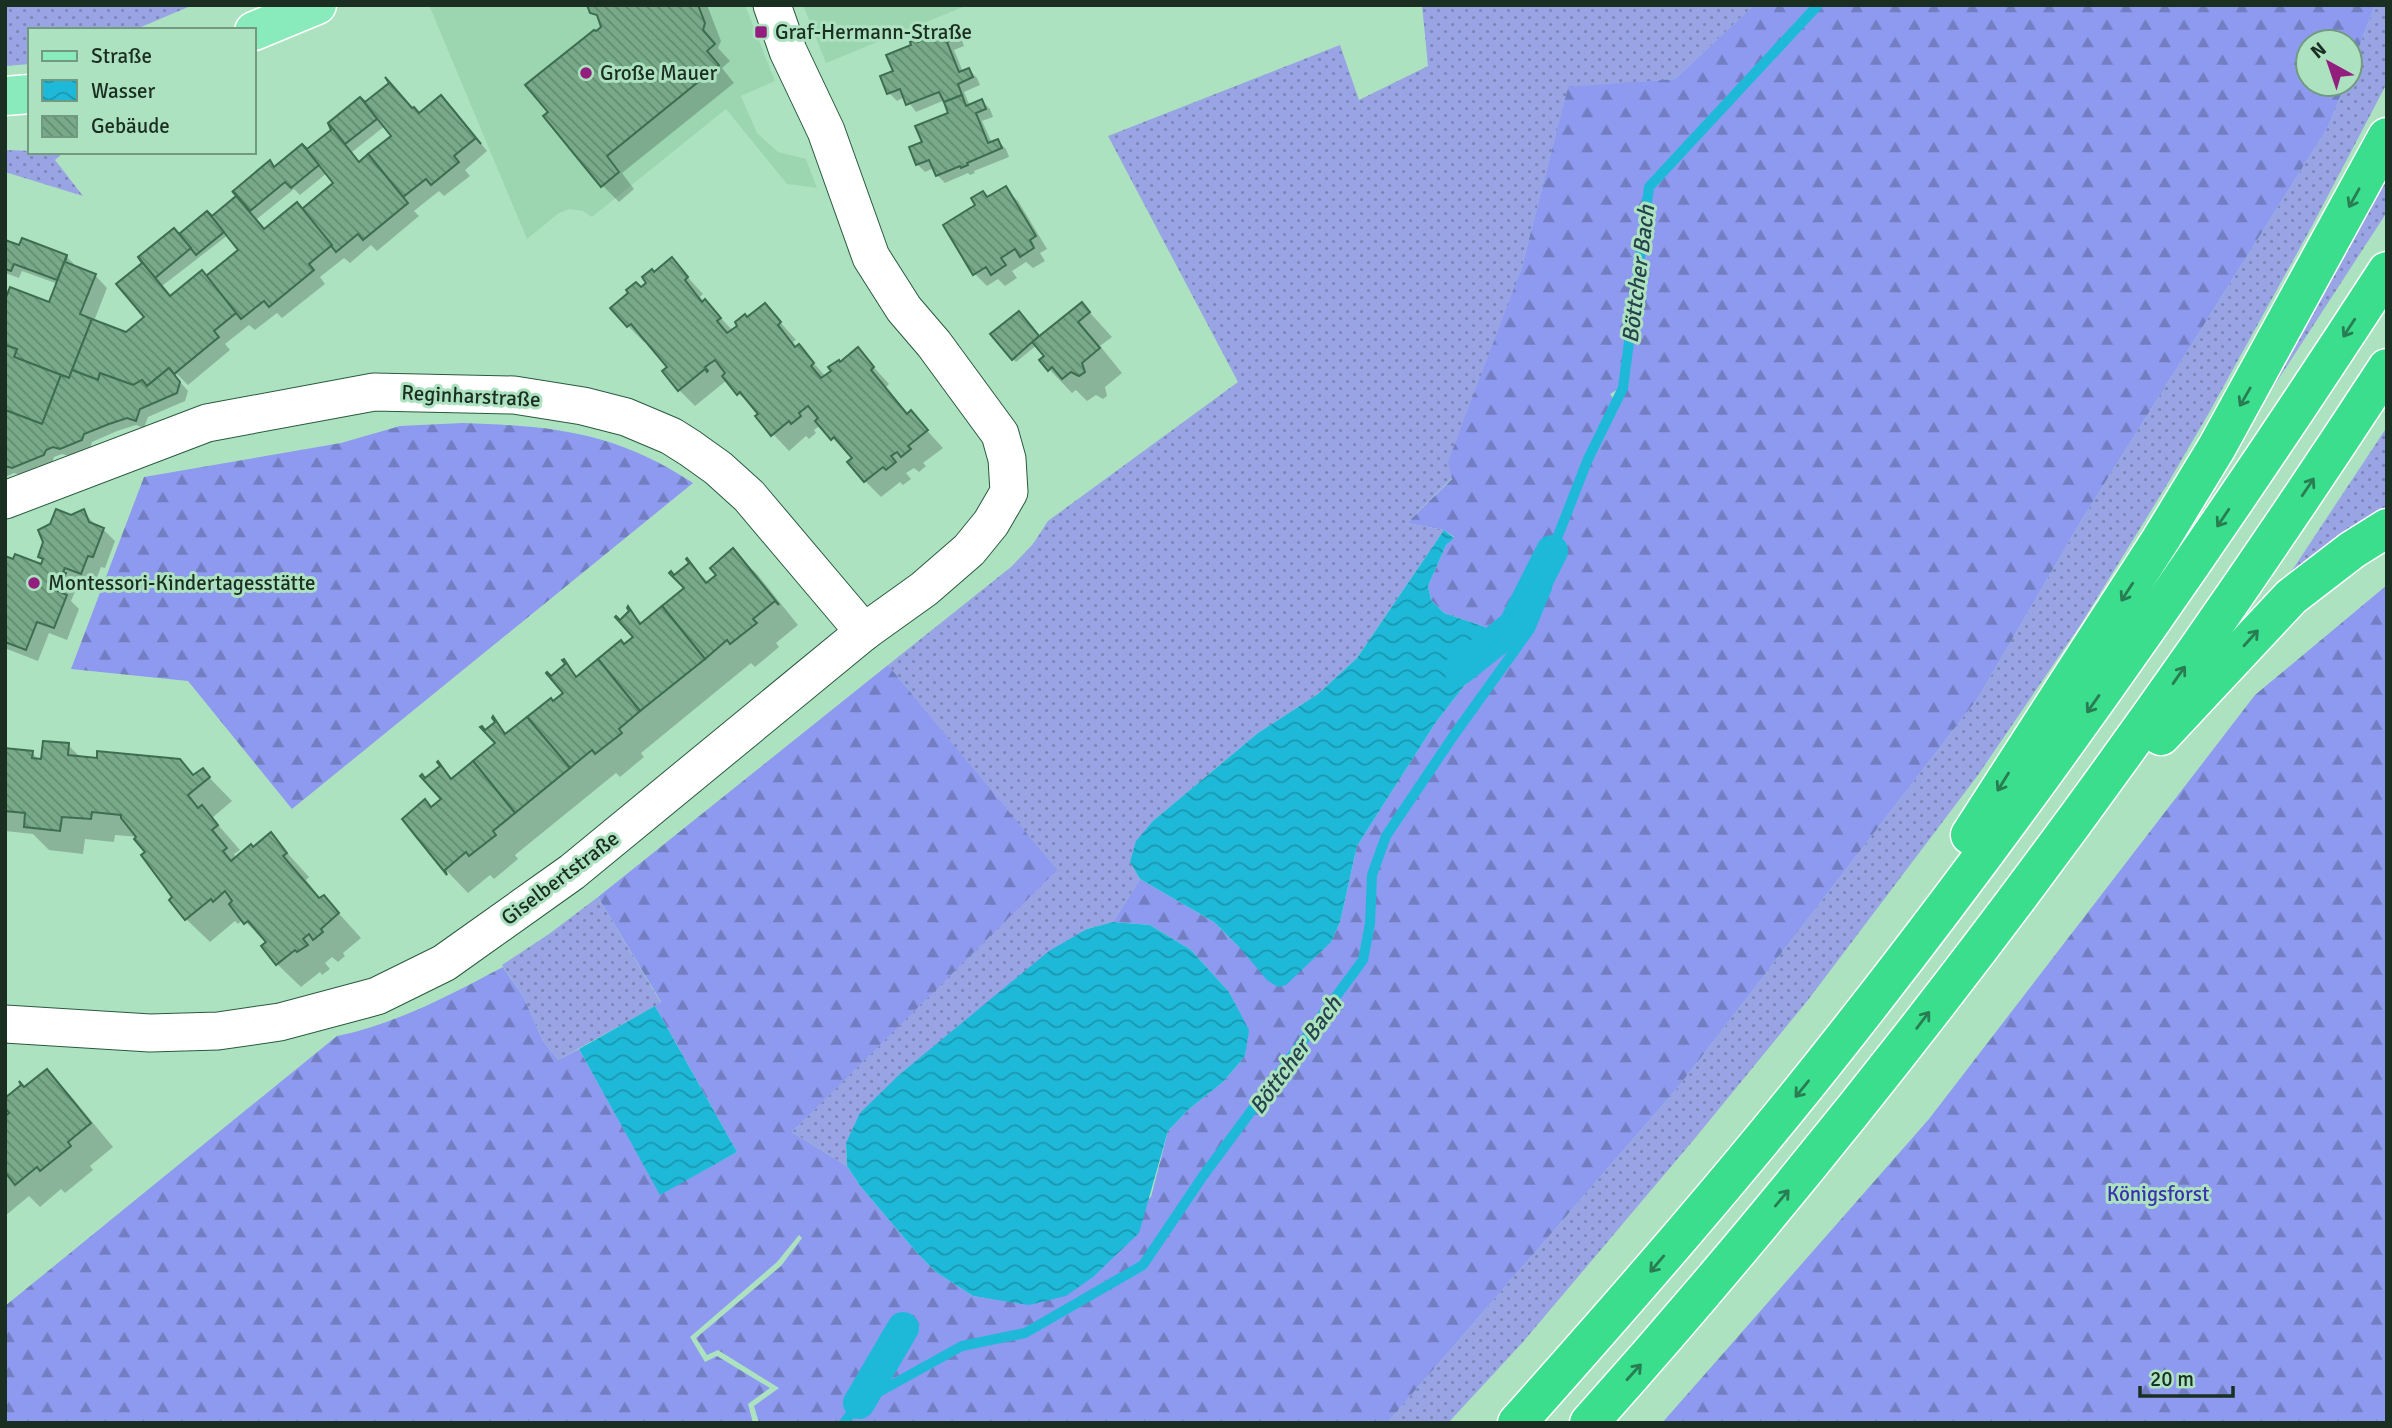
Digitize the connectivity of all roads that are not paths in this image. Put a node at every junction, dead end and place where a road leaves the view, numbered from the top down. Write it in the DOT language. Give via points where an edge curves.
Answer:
graph roads {
  1 [pos="317,5"];
  2 [pos="772,5"];
  3 [pos="256,30"];
  4 [pos="28,94"];
  5 [pos="5,96"];
  6 [pos="2387,138"];
  7 [pos="2387,271"];
  8 [pos="2387,368"];
  9 [pos="5,500"];
  10 [pos="2387,528"];
  11 [pos="864,632"];
  12 [pos="2054,850"];
  13 [pos="5,1024"];
  14 [pos="1845,1036"];
  15 [pos="1517,1423"];
  16 [pos="1589,1423"];
  1 -- 3 [label="main road"];
  2 -- 11 [label="street, Giselbertstraße" via="826,131 871,257 904,309 1000,434 1007,459 1009,492 969,550"];
  4 -- 5 [label="main road"];
  6 -- 14 [label="highway, one-way" via="2217,447"];
  7 -- 14 [label="highway, one-way" via="2115,674"];
  12 -- 8 [label="highway, one-way" via="2231,600"];
  9 -- 11 [label="street, Reginharstraße" via="207,424 374,391 514,395 626,417 690,448 749,496"];
  12 -- 10 [label="highway, one-way" via="2291,597"];
  11 -- 13 [label="street, Giselbertstraße" via="572,872 444,963 377,996 280,1023 218,1031 150,1033"];
  16 -- 12 [label="highway, one-way" via="1685,1315 1858,1105"];
  14 -- 15 [label="highway, one-way" via="1640,1284"];
}
